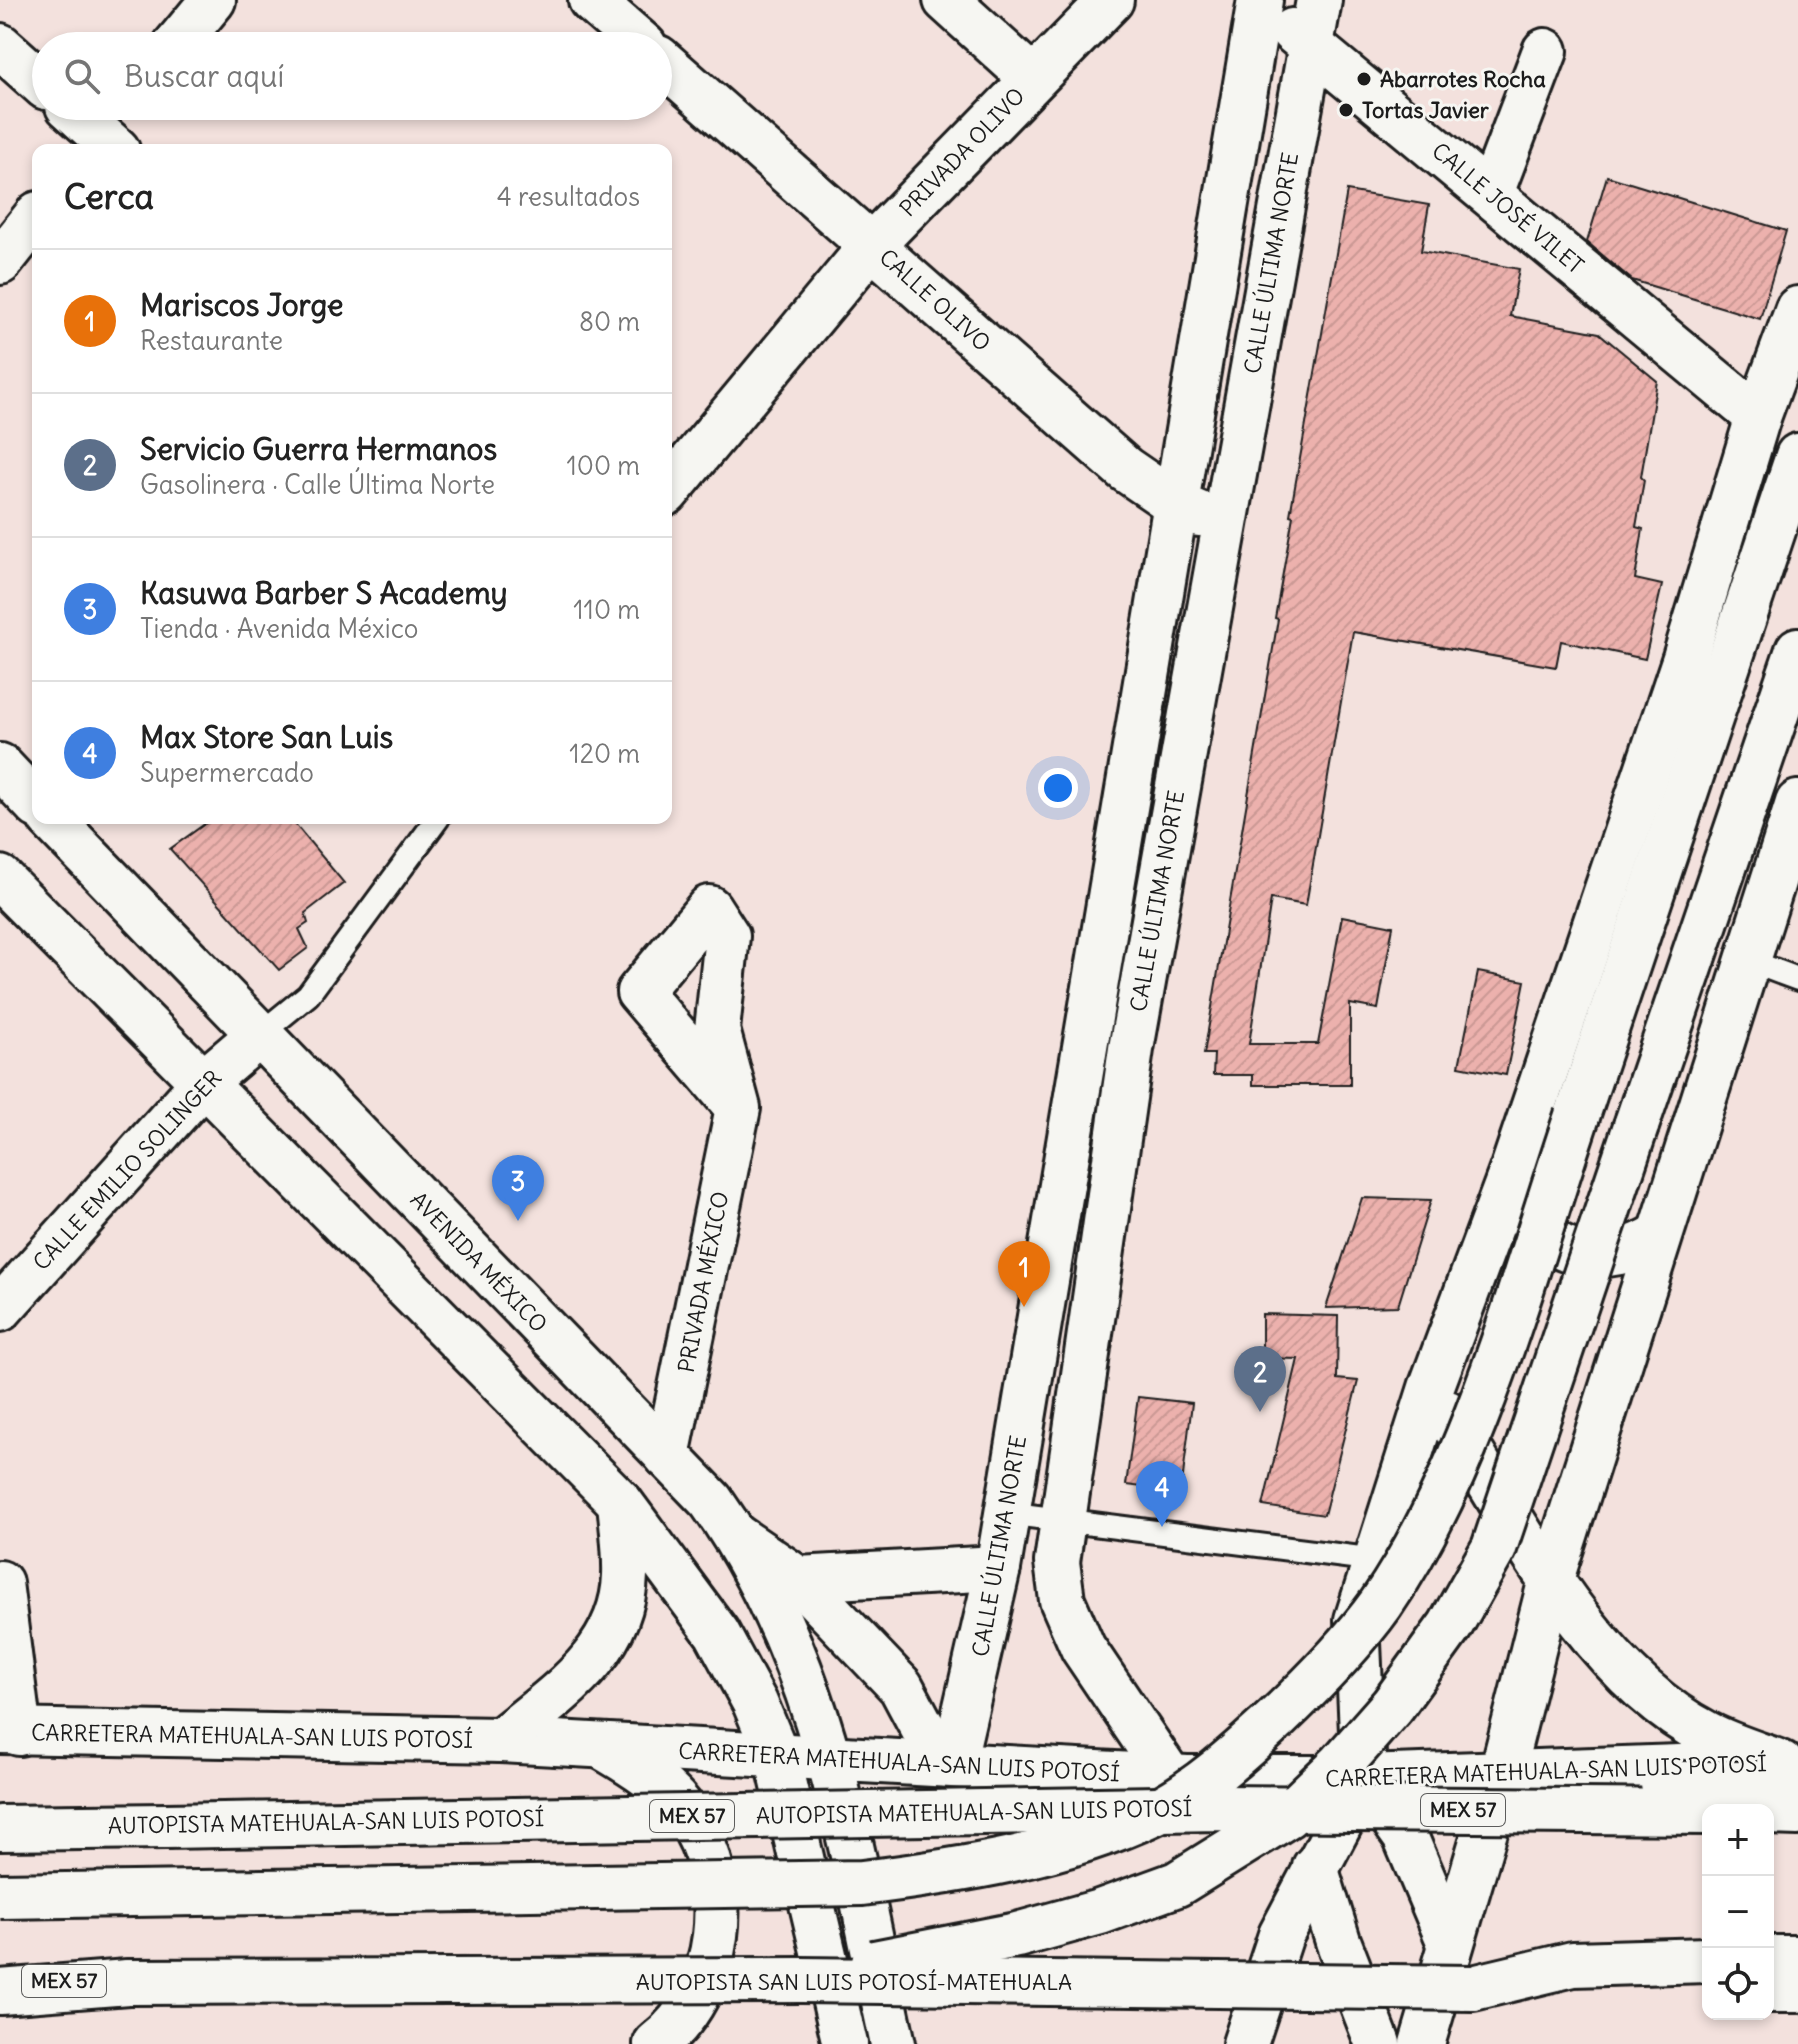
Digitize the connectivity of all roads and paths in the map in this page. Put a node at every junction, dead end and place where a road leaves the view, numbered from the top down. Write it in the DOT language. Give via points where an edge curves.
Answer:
graph roads {
  1 [pos="213,0"];
  2 [pos="591,0"];
  3 [pos="946,0"];
  4 [pos="1111,0"];
  5 [pos="1259,0"];
  6 [pos="1319,0"];
  7 [pos="187,32"];
  8 [pos="628,32"];
  9 [pos="0,46"];
  10 [pos="1310,47"];
  11 [pos="1545,51"];
  12 [pos="672,70"];
  13 [pos="32,75"];
  14 [pos="1033,79"];
  15 [pos="87,120"];
  16 [pos="108,135"];
  17 [pos="1491,193"];
  18 [pos="32,222"];
  19 [pos="872,245"];
  20 [pos="0,262"];
  21 [pos="1798,309"];
  22 [pos="1758,417"];
  23 [pos="1798,456"];
  24 [pos="672,486"];
  25 [pos="1176,504"];
  26 [pos="1224,524"];
  27 [pos="1798,650"];
  28 [pos="0,766"];
  29 [pos="32,800"];
  30 [pos="1798,803"];
  31 [pos="56,824"];
  32 [pos="434,824"];
  33 [pos="0,878"];
  34 [pos="1747,960"];
  35 [pos="1798,979"];
  36 [pos="259,1035"];
  37 [pos="204,1082"];
  38 [pos="738,1108"];
  39 [pos="1513,1168"];
  40 [pos="1658,1236"];
  41 [pos="0,1309"];
  42 [pos="1431,1388"];
  43 [pos="667,1456"];
  44 [pos="620,1502"];
  45 [pos="1006,1513"];
  46 [pos="1061,1520"];
  47 [pos="738,1538"];
  48 [pos="1376,1560"];
  49 [pos="998,1568"];
  50 [pos="798,1579"];
  51 [pos="1551,1579"];
  52 [pos="0,1583"];
  53 [pos="1357,1620"];
  54 [pos="9,1732"];
  55 [pos="501,1740"];
  56 [pos="598,1744"];
  57 [pos="777,1756"];
  58 [pos="830,1758"];
  59 [pos="947,1764"];
  60 [pos="1792,1767"];
  61 [pos="1502,1773"];
  62 [pos="1178,1778"];
  63 [pos="1364,1778"];
  64 [pos="1219,1808"];
  65 [pos="1702,1812"];
  66 [pos="1774,1812"];
  67 [pos="1798,1813"];
  68 [pos="0,1828"];
  69 [pos="1315,1867"];
  70 [pos="0,1896"];
  71 [pos="1450,1943"];
  72 [pos="1774,1958"];
  73 [pos="1798,1958"];
  74 [pos="1702,1960"];
  75 [pos="0,1980"];
  76 [pos="801,1980"];
  77 [pos="128,1982"];
  78 [pos="1473,1988"];
  79 [pos="1702,1990"];
  80 [pos="1774,1990"];
  81 [pos="1798,1990"];
  82 [pos="0,1992"];
  83 [pos="656,2044"];
  84 [pos="845,2044"];
  85 [pos="893,2044"];
  86 [pos="1245,2044"];
  87 [pos="1378,2044"];
  88 [pos="1422,2044"];
  1 -- 7 [label="main road"];
  2 -- 8 [label="main road"];
  3 -- 14 [label="main road"];
  4 -- 14 [label="main road, PRIVADA OLIVO"];
  5 -- 10 [label="main road, CALLE JOSÉ VILET"];
  5 -- 25 [label="main road, CALLE ÚLTIMA NORTE"];
  6 -- 10 [label="main road, CALLE ÚLTIMA NORTE"];
  9 -- 13 [label="main road"];
  10 -- 17 [label="main road, CALLE JOSÉ VILET"];
  10 -- 26 [label="main road, CALLE ÚLTIMA NORTE"];
  11 -- 17 [label="main road"];
  12 -- 19 [label="main road, CALLE OLIVO"];
  14 -- 19 [label="main road, PRIVADA OLIVO"];
  15 -- 16 [label="main road"];
  17 -- 22 [label="main road, CALLE JOSÉ VILET"];
  18 -- 20 [label="main road"];
  19 -- 24 [label="main road, PRIVADA OLIVO"];
  19 -- 25 [label="main road, CALLE OLIVO" via="1125,469"];
  21 -- 22 [label="main road"];
  22 -- 39 [label="main road" via="1685,658"];
  23 -- 70 [label="main road, bridge" via="1474,1422 1421,1538 1380,1605 1328,1666 1235,1758 1156,1811 1063,1846 949,1872 862,1883"];
  25 -- 26 [label="main road, CALLE OLIVO"];
  25 -- 45 [label="main road, CALLE ÚLTIMA NORTE"];
  26 -- 46 [label="main road, CALLE ÚLTIMA NORTE" via="1134,1036"];
  27 -- 76 [label="main road, bridge" via="1494,1548 1450,1626 1393,1705 1288,1815 1177,1884 1017,1935"];
  28 -- 29 [label="main road"];
  30 -- 34 [label="main road"];
  31 -- 36 [label="main road, AVENIDA MÉXICO"];
  32 -- 36 [label="lane" via="308,995"];
  33 -- 37 [label="main road"];
  34 -- 35 [label="lane"];
  34 -- 40 [label="main road"];
  36 -- 37 [label="main road, CALLE EMILIO SOLINGER"];
  36 -- 43 [label="main road, AVENIDA MÉXICO"];
  37 -- 41 [label="main road, CALLE EMILIO SOLINGER"];
  37 -- 44 [label="main road"];
  38 -- 43 [label="main road, PRIVADA MÉXICO"];
  39 -- 40 [label="main road" via="1527,1216 1564,1249 1613,1256"];
  39 -- 42 [label="main road"];
  40 -- 51 [label="main road"];
  42 -- 48 [label="main road"];
  42 -- 51 [label="main road"];
  43 -- 47 [label="main road, AVENIDA MÉXICO"];
  44 -- 55 [label="main road" via="625,1574 611,1635 573,1680"];
  44 -- 57 [label="main road" via="717,1633"];
  45 -- 46 [label="lane"];
  45 -- 49 [label="main road, CALLE ÚLTIMA NORTE"];
  46 -- 48 [label="lane"];
  46 -- 62 [label="main road, CALLE ÚLTIMA NORTE" via="1057,1562 1062,1600 1083,1648"];
  47 -- 50 [label="main road"];
  47 -- 58 [label="main road, AVENIDA MÉXICO" via="792,1643"];
  48 -- 53 [label="main road"];
  49 -- 50 [label="main road"];
  49 -- 59 [label="main road, CALLE ÚLTIMA NORTE"];
  50 -- 59 [label="main road" via="901,1687"];
  51 -- 60 [label="main road" via="1613,1662 1656,1698 1705,1734"];
  51 -- 61 [label="main road"];
  52 -- 54 [label="main road"];
  53 -- 62 [label="main road" via="1291,1687"];
  53 -- 63 [label="main road"];
  54 -- 55 [label="main road, CARRETERA MATEHUALA-SAN LUIS POTOSÍ"];
  55 -- 56 [label="main road, CARRETERA MATEHUALA-SAN LUIS POTOSÍ"];
  56 -- 57 [label="main road, CARRETERA MATEHUALA-SAN LUIS POTOSÍ"];
  56 -- 83 [label="main road" via="646,1773 687,1815 712,1867 718,1926 704,1983 672,2032"];
  57 -- 58 [label="main road, CARRETERA MATEHUALA-SAN LUIS POTOSÍ"];
  57 -- 84 [label="main road"];
  58 -- 59 [label="main road, CARRETERA MATEHUALA-SAN LUIS POTOSÍ"];
  58 -- 85 [label="main road, AVENIDA MÉXICO"];
  59 -- 62 [label="main road, CARRETERA MATEHUALA-SAN LUIS POTOSÍ"];
  60 -- 61 [label="main road, CARRETERA MATEHUALA-SAN LUIS POTOSÍ"];
  60 -- 64 [label="main road, bridge" via="1757,1784 1345,1785"];
  61 -- 63 [label="main road, CARRETERA MATEHUALA-SAN LUIS POTOSÍ"];
  61 -- 71 [label="main road"];
  62 -- 63 [label="main road, CARRETERA MATEHUALA-SAN LUIS POTOSÍ"];
  63 -- 69 [label="main road"];
  63 -- 71 [label="main road" via="1405,1836"];
  64 -- 65 [label="main road, AUTOPISTA MATEHUALA-SAN LUIS POTOSÍ / MEX 57, bridge"];
  64 -- 68 [label="main road, AUTOPISTA MATEHUALA-SAN LUIS POTOSÍ / MEX 57, bridge"];
  66 -- 67 [label="main road"];
  69 -- 86 [label="main road" via="1281,1935"];
  69 -- 87 [label="main road"];
  71 -- 88 [label="main road"];
  72 -- 73 [label="main road"];
  74 -- 78 [label="main road" via="1573,1964"];
  75 -- 77 [label="main road, AUTOPISTA SAN LUIS POTOSÍ-MATEHUALA / MEX 57"];
  76 -- 77 [label="main road, AUTOPISTA SAN LUIS POTOSÍ-MATEHUALA / MEX 57, bridge"];
  76 -- 78 [label="main road, AUTOPISTA SAN LUIS POTOSÍ-MATEHUALA / MEX 57, bridge"];
  77 -- 82 [label="main road"];
  78 -- 79 [label="main road, AUTOPISTA SAN LUIS POTOSÍ-MATEHUALA / MEX 57"];
  80 -- 81 [label="main road"];
}
